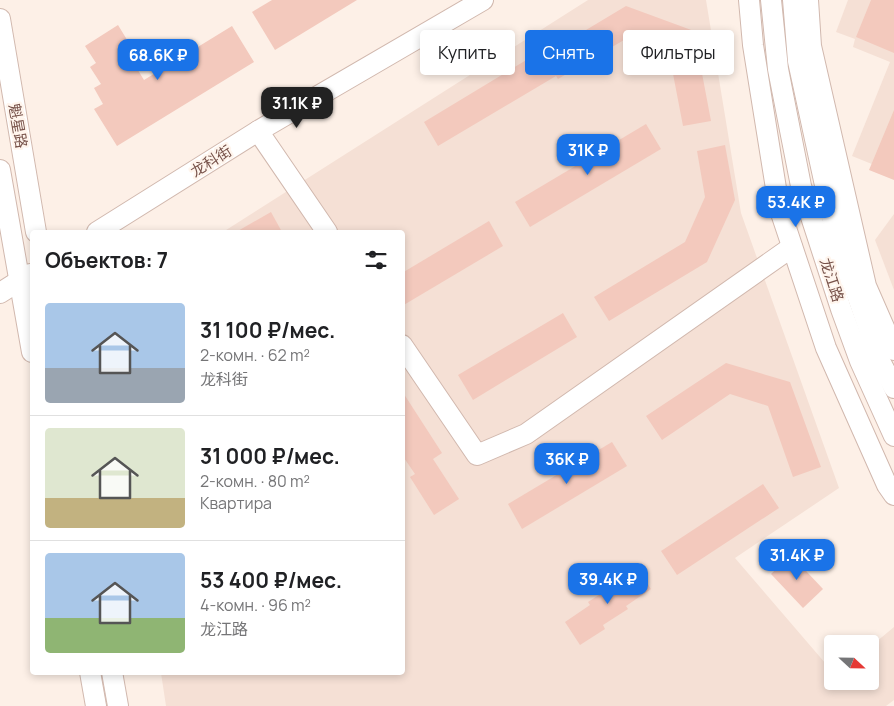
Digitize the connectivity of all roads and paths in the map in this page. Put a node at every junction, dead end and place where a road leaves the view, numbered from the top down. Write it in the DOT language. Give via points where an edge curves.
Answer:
graph roads {
  1 [pos="483,0"];
  2 [pos="749,0"];
  3 [pos="771,0"];
  4 [pos="793,0"];
  5 [pos="808,0"];
  6 [pos="0,19"];
  7 [pos="258,131"];
  8 [pos="0,170"];
  9 [pos="36,230"];
  10 [pos="100,230"];
  11 [pos="326,230"];
  12 [pos="792,247"];
  13 [pos="26,277"];
  14 [pos="0,293"];
  15 [pos="30,327"];
  16 [pos="405,349"];
  17 [pos="894,350"];
  18 [pos="894,388"];
  19 [pos="894,436"];
  20 [pos="894,495"];
  21 [pos="91,675"];
  22 [pos="113,675"];
  23 [pos="96,706"];
  24 [pos="118,706"];
  1 -- 7 [label="street, 龙科街"];
  2 -- 12 [label="street" via="779,208"];
  3 -- 19 [label="street, 龙江路" via="778,69 801,186 844,318"];
  4 -- 18 [label="street, 龙江路" via="798,61 835,231 880,361"];
  5 -- 17 [label="street" via="811,46 866,286"];
  6 -- 9 [label="street, 魁星路"];
  7 -- 10 [label="street, 龙科街"];
  7 -- 11 [label="street"];
  8 -- 13 [label="street"];
  12 -- 16 [label="street" via="526,434 477,455"];
  12 -- 20 [label="street" via="826,348"];
  13 -- 14 [label="street"];
  13 -- 15 [label="street"];
  21 -- 23 [label="street"];
  22 -- 24 [label="street"];
}
